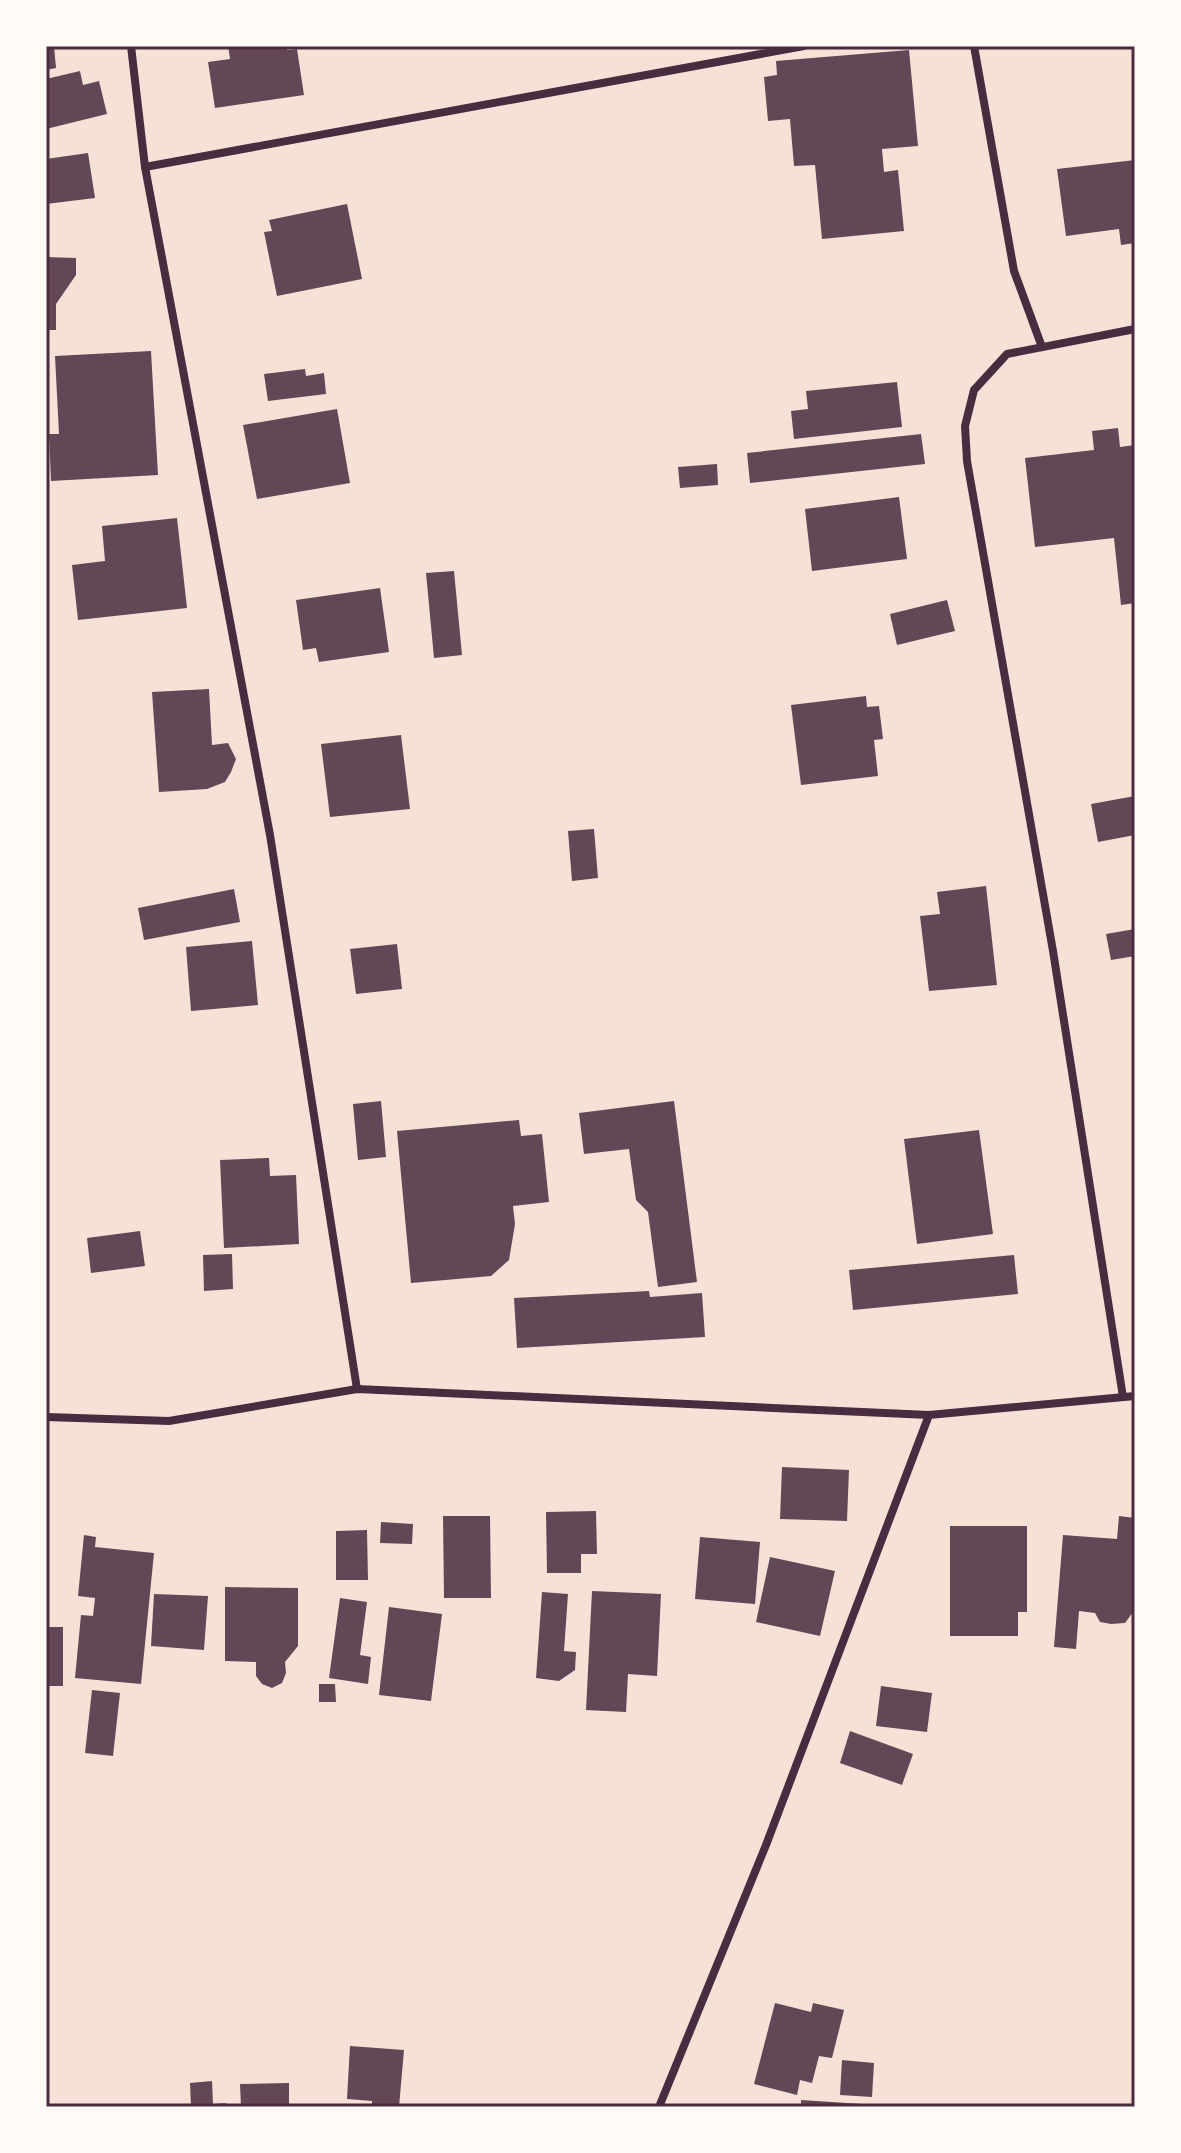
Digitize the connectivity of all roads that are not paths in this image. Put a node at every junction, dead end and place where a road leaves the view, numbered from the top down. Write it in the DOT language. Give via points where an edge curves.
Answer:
graph roads {
  1 [pos="131,46"];
  2 [pos="804,46"];
  3 [pos="974,46"];
  4 [pos="145,167"];
  5 [pos="1135,329"];
  6 [pos="1042,347"];
  7 [pos="357,1389"];
  8 [pos="1135,1396"];
  9 [pos="1123,1397"];
  10 [pos="929,1415"];
  11 [pos="46,1417"];
  12 [pos="659,2107"];
  1 -- 4 [label="street"];
  2 -- 4 [label="street"];
  3 -- 6 [label="street" via="1014,271"];
  4 -- 7 [label="street" via="270,835"];
  5 -- 6 [label="street"];
  6 -- 9 [label="street" via="1007,354 974,390 965,426 967,461 1053,951"];
  7 -- 10 [label="street"];
  7 -- 11 [label="street" via="169,1421"];
  8 -- 9 [label="street"];
  9 -- 10 [label="street"];
  10 -- 12 [label="street" via="766,1845"];
}
